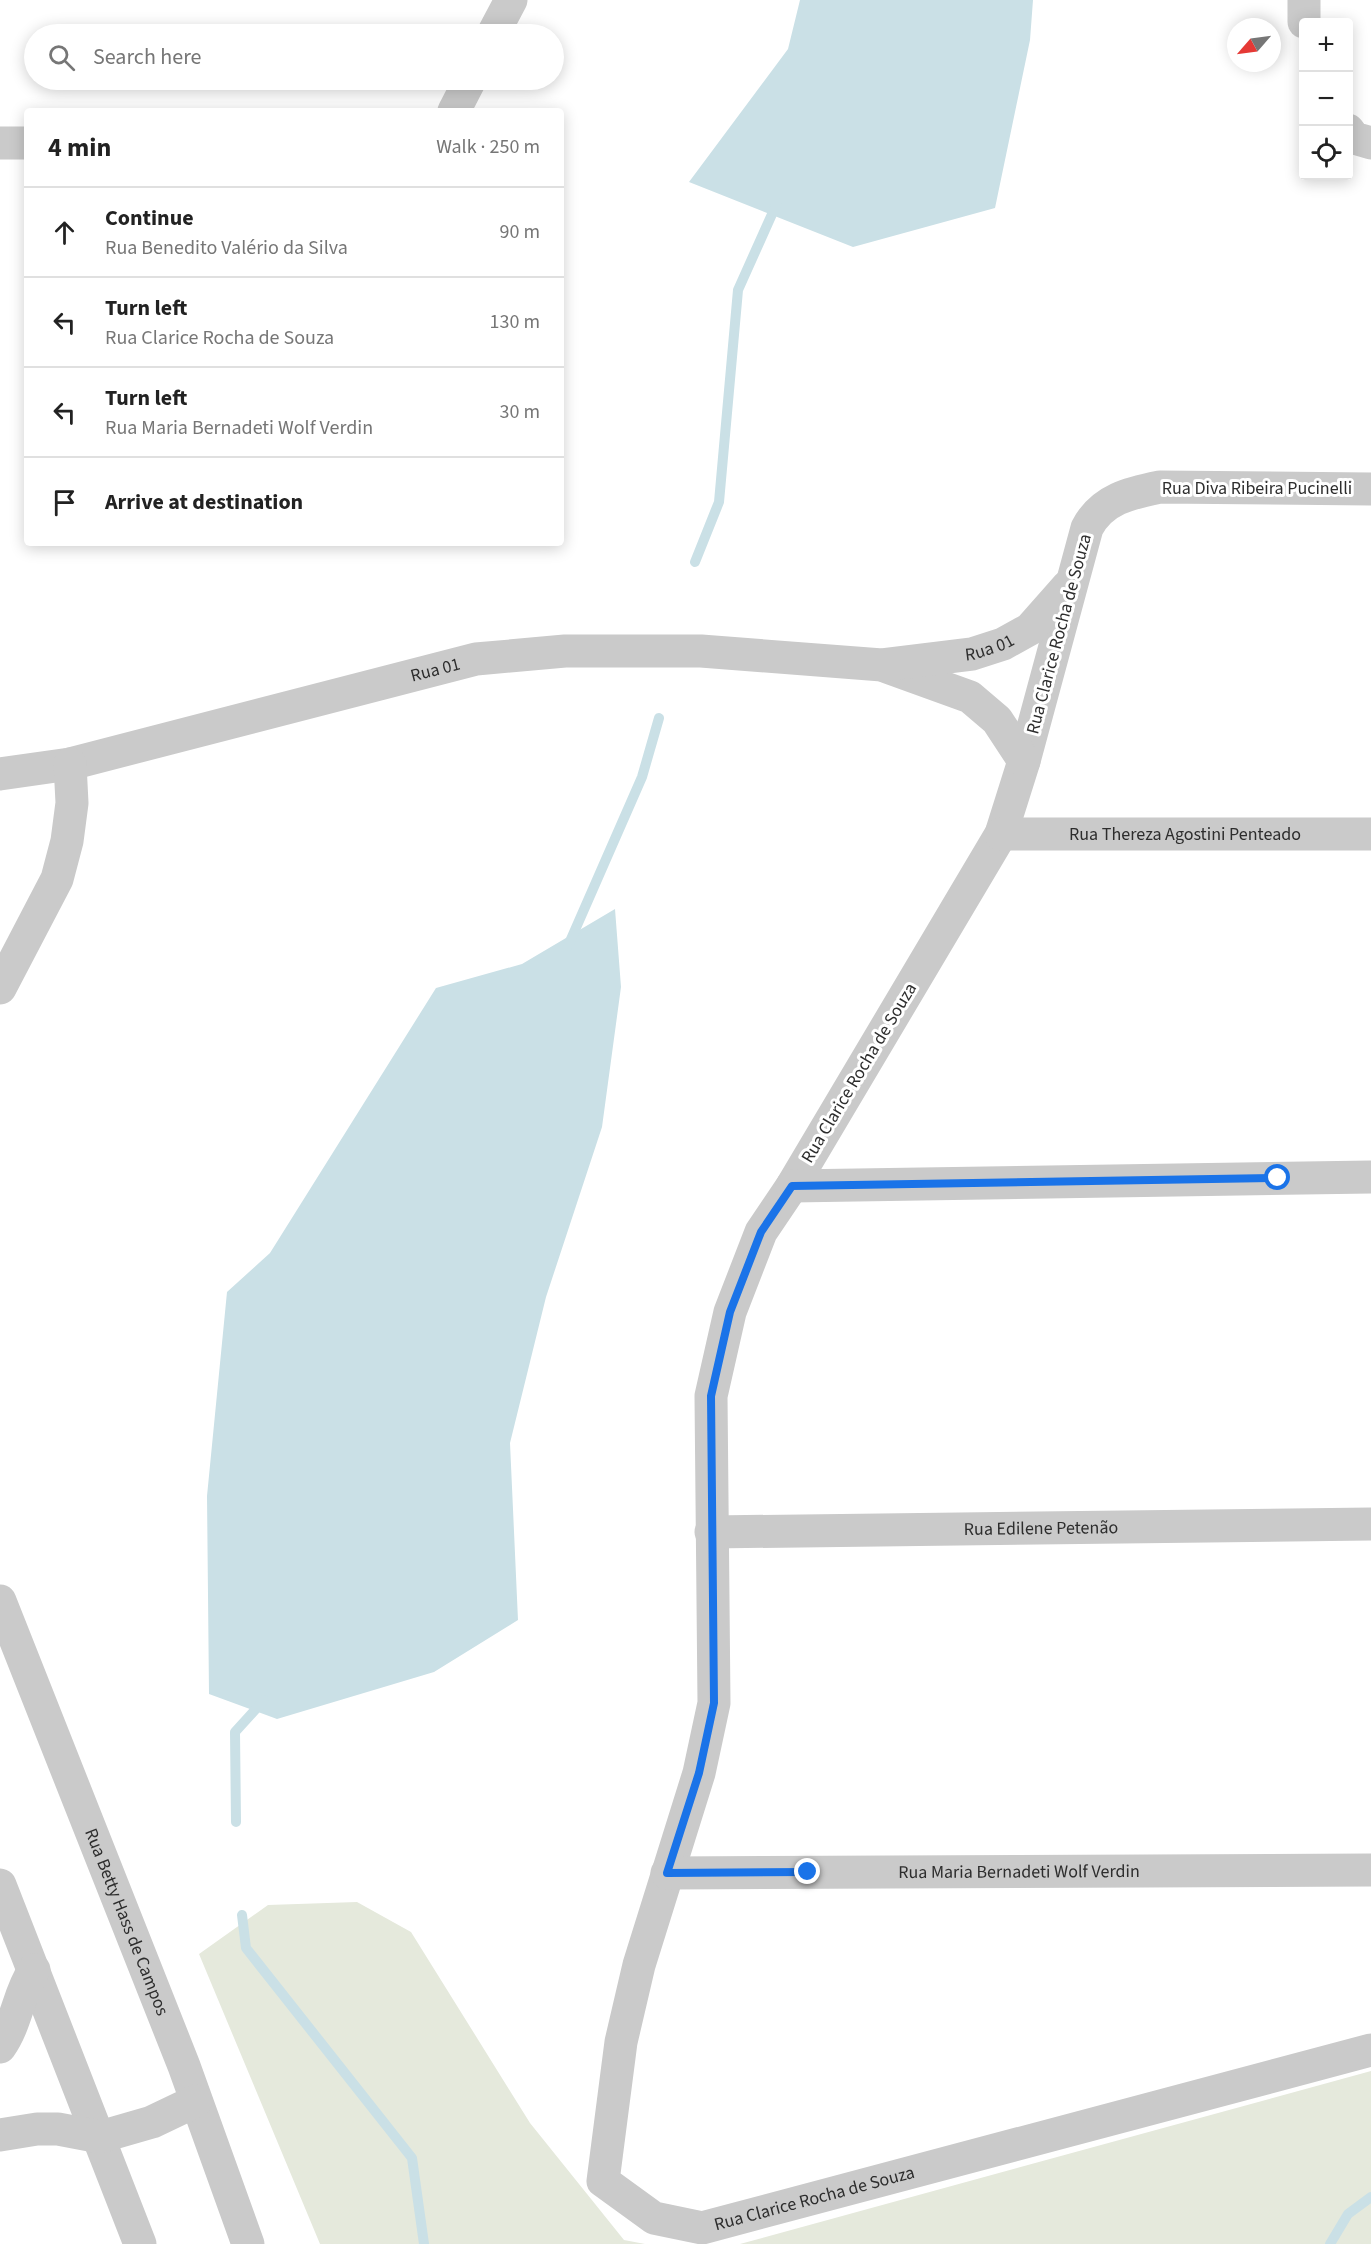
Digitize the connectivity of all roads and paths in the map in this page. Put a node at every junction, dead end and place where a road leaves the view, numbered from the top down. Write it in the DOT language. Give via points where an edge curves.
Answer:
graph roads {
  1 [pos="511,0"];
  2 [pos="1304,0"];
  3 [pos="1304,18"];
  4 [pos="498,24"];
  5 [pos="465,90"];
  6 [pos="456,108"];
  7 [pos="1353,137"];
  8 [pos="0,142"];
  9 [pos="24,143"];
  10 [pos="1371,143"];
  11 [pos="1371,489"];
  12 [pos="1109,502"];
  13 [pos="1074,580"];
  14 [pos="882,665"];
  15 [pos="1024,761"];
  16 [pos="70,764"];
  17 [pos="0,774"];
  18 [pos="1001,834"];
  19 [pos="1371,834"];
  20 [pos="0,988"];
  21 [pos="1371,1177"];
  22 [pos="792,1186"];
  23 [pos="1371,1524"];
  24 [pos="711,1532"];
  25 [pos="0,1601"];
  26 [pos="0,1615"];
  27 [pos="18,1650"];
  28 [pos="1371,1870"];
  29 [pos="667,1873"];
  30 [pos="0,1885"];
  31 [pos="34,1970"];
  32 [pos="0,2047"];
  33 [pos="1371,2050"];
  34 [pos="196,2101"];
  35 [pos="0,2135"];
  36 [pos="100,2137"];
  37 [pos="140,2244"];
  38 [pos="248,2244"];
  1 -- 4 [label="street"];
  2 -- 3 [label="street"];
  5 -- 6 [label="street"];
  7 -- 10 [label="street"];
  8 -- 9 [label="street"];
  11 -- 12 [label="street, Rua Diva Ribeira Pucinelli" via="1160,487"];
  12 -- 13 [label="street, Rua Clarice Rocha de Souza" via="1087,528"];
  13 -- 14 [label="street, Rua 01" via="1030,629 1003,644 972,654"];
  13 -- 15 [label="street, Rua Clarice Rocha de Souza"];
  14 -- 15 [label="street, Rua 01" via="970,697 997,720"];
  14 -- 16 [label="street, Rua 01" via="701,651 565,651 476,659"];
  15 -- 18 [label="street, Rua Clarice Rocha de Souza"];
  16 -- 17 [label="street, Rua 01"];
  16 -- 20 [label="street" via="71,813 57,879"];
  18 -- 19 [label="street, Rua Thereza Agostini Penteado"];
  18 -- 22 [label="street, Rua Clarice Rocha de Souza"];
  21 -- 22 [label="street"];
  22 -- 24 [label="street, Rua Clarice Rocha de Souza" via="761,1232 730,1312 711,1396"];
  23 -- 24 [label="street, Rua Edilene Petenão"];
  24 -- 29 [label="street, Rua Clarice Rocha de Souza" via="714,1703 699,1773"];
  25 -- 27 [label="street, Rua Betty Hass de Campos"];
  26 -- 27 [label="street"];
  27 -- 34 [label="street, Rua Betty Hass de Campos"];
  28 -- 29 [label="street, Rua Maria Bernadeti Wolf Verdin"];
  29 -- 33 [label="street, Rua Clarice Rocha de Souza" via="621,2042 603,2181 654,2218 702,2228"];
  30 -- 31 [label="street"];
  31 -- 32 [label="street" via="23,1987 16,2014"];
  31 -- 36 [label="street"];
  34 -- 36 [label="street" via="152,2122"];
  34 -- 38 [label="street, Rua Betty Hass de Campos"];
  35 -- 36 [label="street" via="58,2129"];
  36 -- 37 [label="street"];
}
